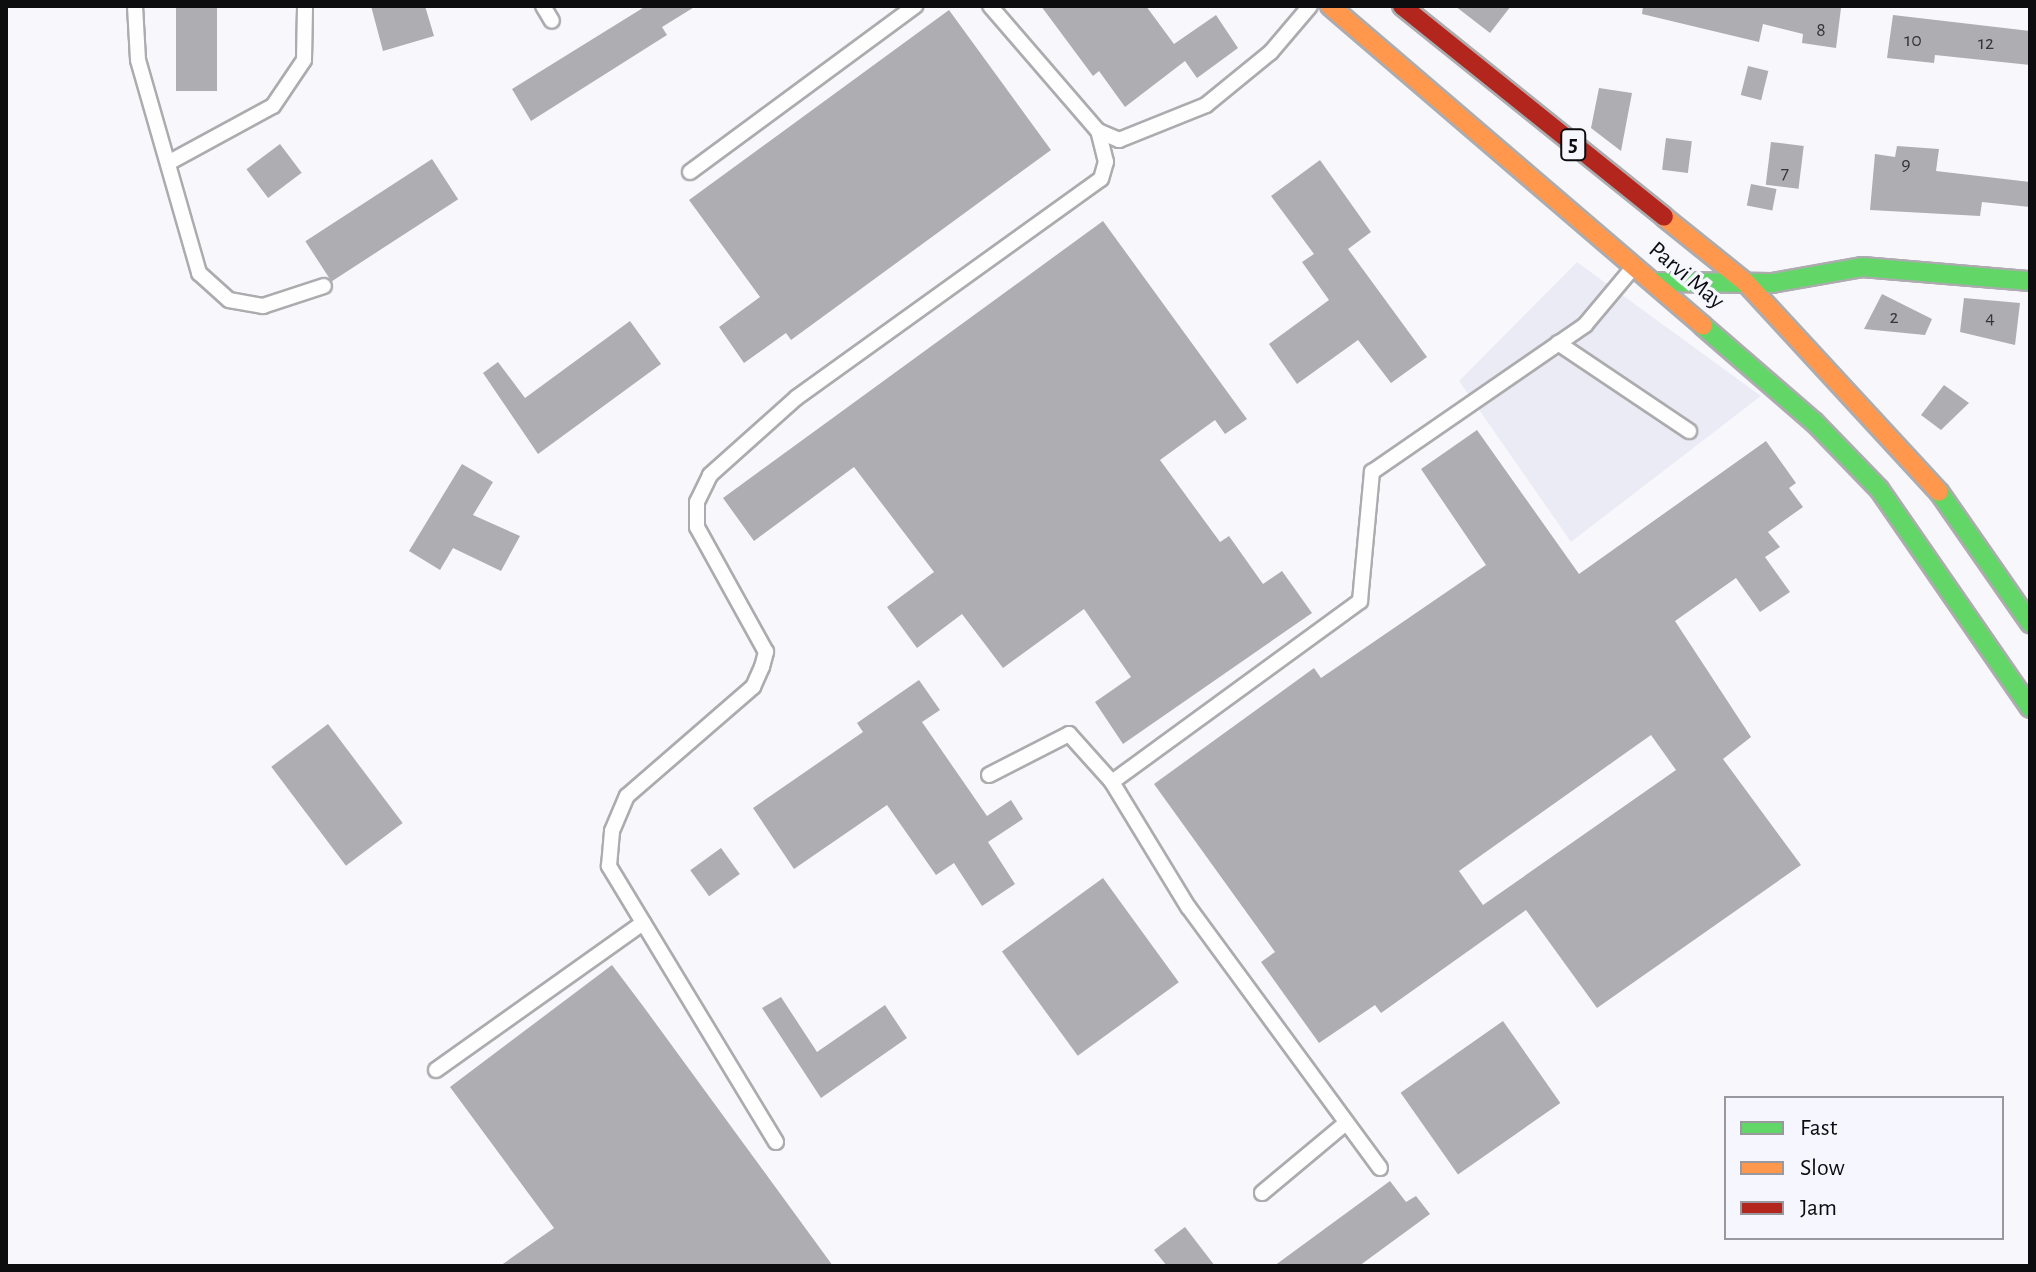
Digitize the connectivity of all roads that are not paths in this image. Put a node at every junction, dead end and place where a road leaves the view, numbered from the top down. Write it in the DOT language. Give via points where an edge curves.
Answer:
graph roads {
  1 [pos="135,6"];
  2 [pos="305,6"];
  3 [pos="543,6"];
  4 [pos="915,6"];
  5 [pos="990,6"];
  6 [pos="1310,6"];
  7 [pos="1330,6"];
  8 [pos="1402,6"];
  9 [pos="552,21"];
  10 [pos="1098,131"];
  11 [pos="168,163"];
  12 [pos="690,172"];
  13 [pos="1636,265"];
  14 [pos="2030,281"];
  15 [pos="1656,282"];
  16 [pos="1746,283"];
  17 [pos="324,286"];
  18 [pos="1558,343"];
  19 [pos="1689,431"];
  20 [pos="2030,623"];
  21 [pos="2030,708"];
  22 [pos="989,775"];
  23 [pos="1112,782"];
  24 [pos="643,923"];
  25 [pos="436,1070"];
  26 [pos="1346,1123"];
  27 [pos="776,1142"];
  28 [pos="1380,1168"];
  29 [pos="1262,1193"];
  1 -- 11 [label="lane" via="138,60"];
  2 -- 11 [label="lane" via="304,60 273,106"];
  3 -- 9 [label="lane"];
  4 -- 12 [label="lane"];
  5 -- 10 [label="lane"];
  6 -- 10 [label="lane" via="1271,52 1206,105 1119,140"];
  7 -- 13 [label="main road, Parvi May / 5"];
  8 -- 16 [label="main road, Parvi May / 5"];
  10 -- 24 [label="lane" via="1106,162 1101,179 796,398 710,475 697,502 697,527 766,652 753,687 627,796 612,831 609,866"];
  11 -- 17 [label="lane" via="199,273 229,300 263,306"];
  13 -- 15 [label="main road, Parvi May / 5"];
  13 -- 18 [label="lane" via="1585,325"];
  14 -- 16 [label="main road" via="1862,267"];
  15 -- 16 [label="main road"];
  15 -- 21 [label="main road, Parvi May / 5" via="1814,422 1879,489"];
  16 -- 20 [label="main road, Parvi May / 5" via="1930,479"];
  18 -- 19 [label="lane"];
  18 -- 23 [label="lane" via="1372,472 1360,601"];
  22 -- 23 [label="lane" via="1069,734"];
  23 -- 26 [label="lane" via="1188,907"];
  24 -- 25 [label="lane"];
  24 -- 27 [label="lane"];
  26 -- 28 [label="lane"];
  26 -- 29 [label="lane"];
}
